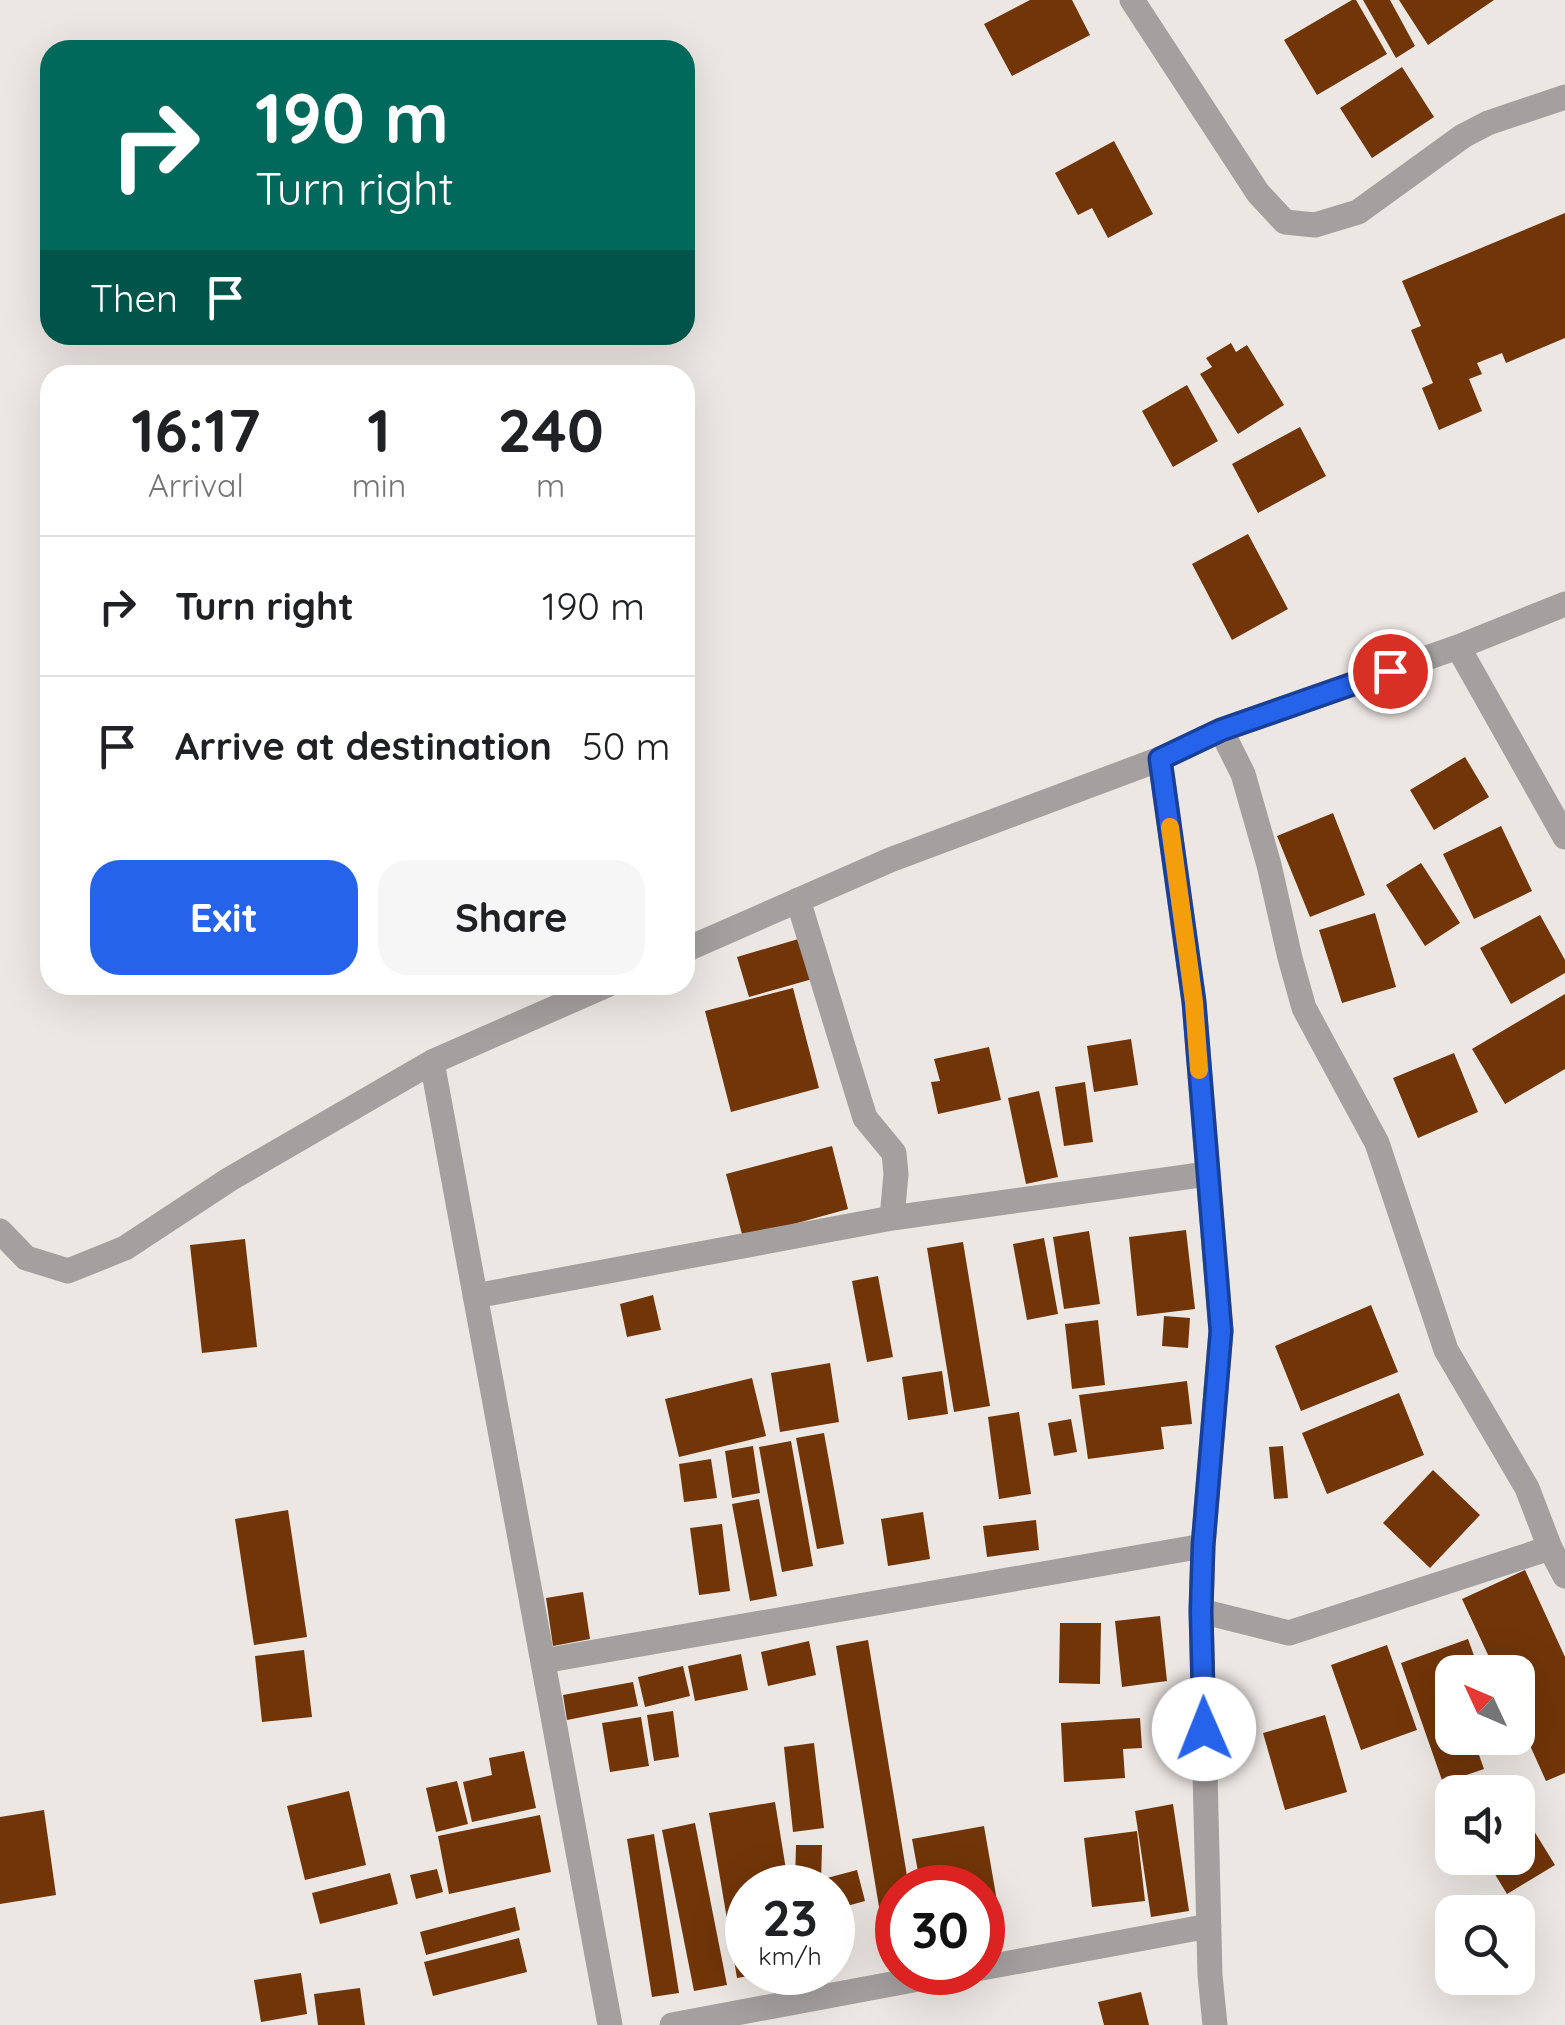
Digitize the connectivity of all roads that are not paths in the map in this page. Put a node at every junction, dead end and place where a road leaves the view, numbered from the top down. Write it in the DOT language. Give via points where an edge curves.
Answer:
graph roads {
  1 [pos="1132,0"];
  2 [pos="1565,97"];
  3 [pos="1565,604"];
  4 [pos="1458,647"];
  5 [pos="1221,730"];
  6 [pos="1160,759"];
  7 [pos="1565,837"];
  8 [pos="798,900"];
  9 [pos="695,946"];
  10 [pos="584,995"];
  11 [pos="432,1062"];
  12 [pos="1207,1174"];
  13 [pos="892,1218"];
  14 [pos="0,1232"];
  15 [pos="475,1296"];
  16 [pos="1203,1546"];
  17 [pos="1550,1548"];
  18 [pos="1565,1576"];
  19 [pos="1201,1611"];
  20 [pos="543,1661"];
  21 [pos="1209,1926"];
  22 [pos="1005,1964"];
  23 [pos="875,1987"];
  24 [pos="610,2025"];
  25 [pos="672,2025"];
  26 [pos="1215,2025"];
  1 -- 2 [label="street" via="1258,193 1285,222 1315,225 1358,212 1463,136"];
  3 -- 4 [label="street"];
  4 -- 5 [label="street"];
  4 -- 7 [label="street"];
  5 -- 6 [label="street"];
  5 -- 17 [label="street" via="1243,774 1304,1008 1378,1144 1446,1350 1527,1488"];
  6 -- 8 [label="street"];
  6 -- 12 [label="street" via="1194,1002"];
  8 -- 9 [label="street"];
  8 -- 13 [label="street" via="865,1118 894,1154"];
  10 -- 11 [label="street"];
  11 -- 14 [label="street" via="125,1248 68,1271 26,1258"];
  11 -- 15 [label="street"];
  12 -- 13 [label="street"];
  12 -- 16 [label="street" via="1221,1331"];
  13 -- 15 [label="street"];
  15 -- 20 [label="street"];
  16 -- 19 [label="street"];
  16 -- 20 [label="street"];
  17 -- 18 [label="street"];
  17 -- 19 [label="street" via="1289,1633"];
  19 -- 21 [label="street"];
  20 -- 24 [label="street"];
  21 -- 22 [label="street"];
  21 -- 26 [label="street"];
  23 -- 25 [label="street"];
}
